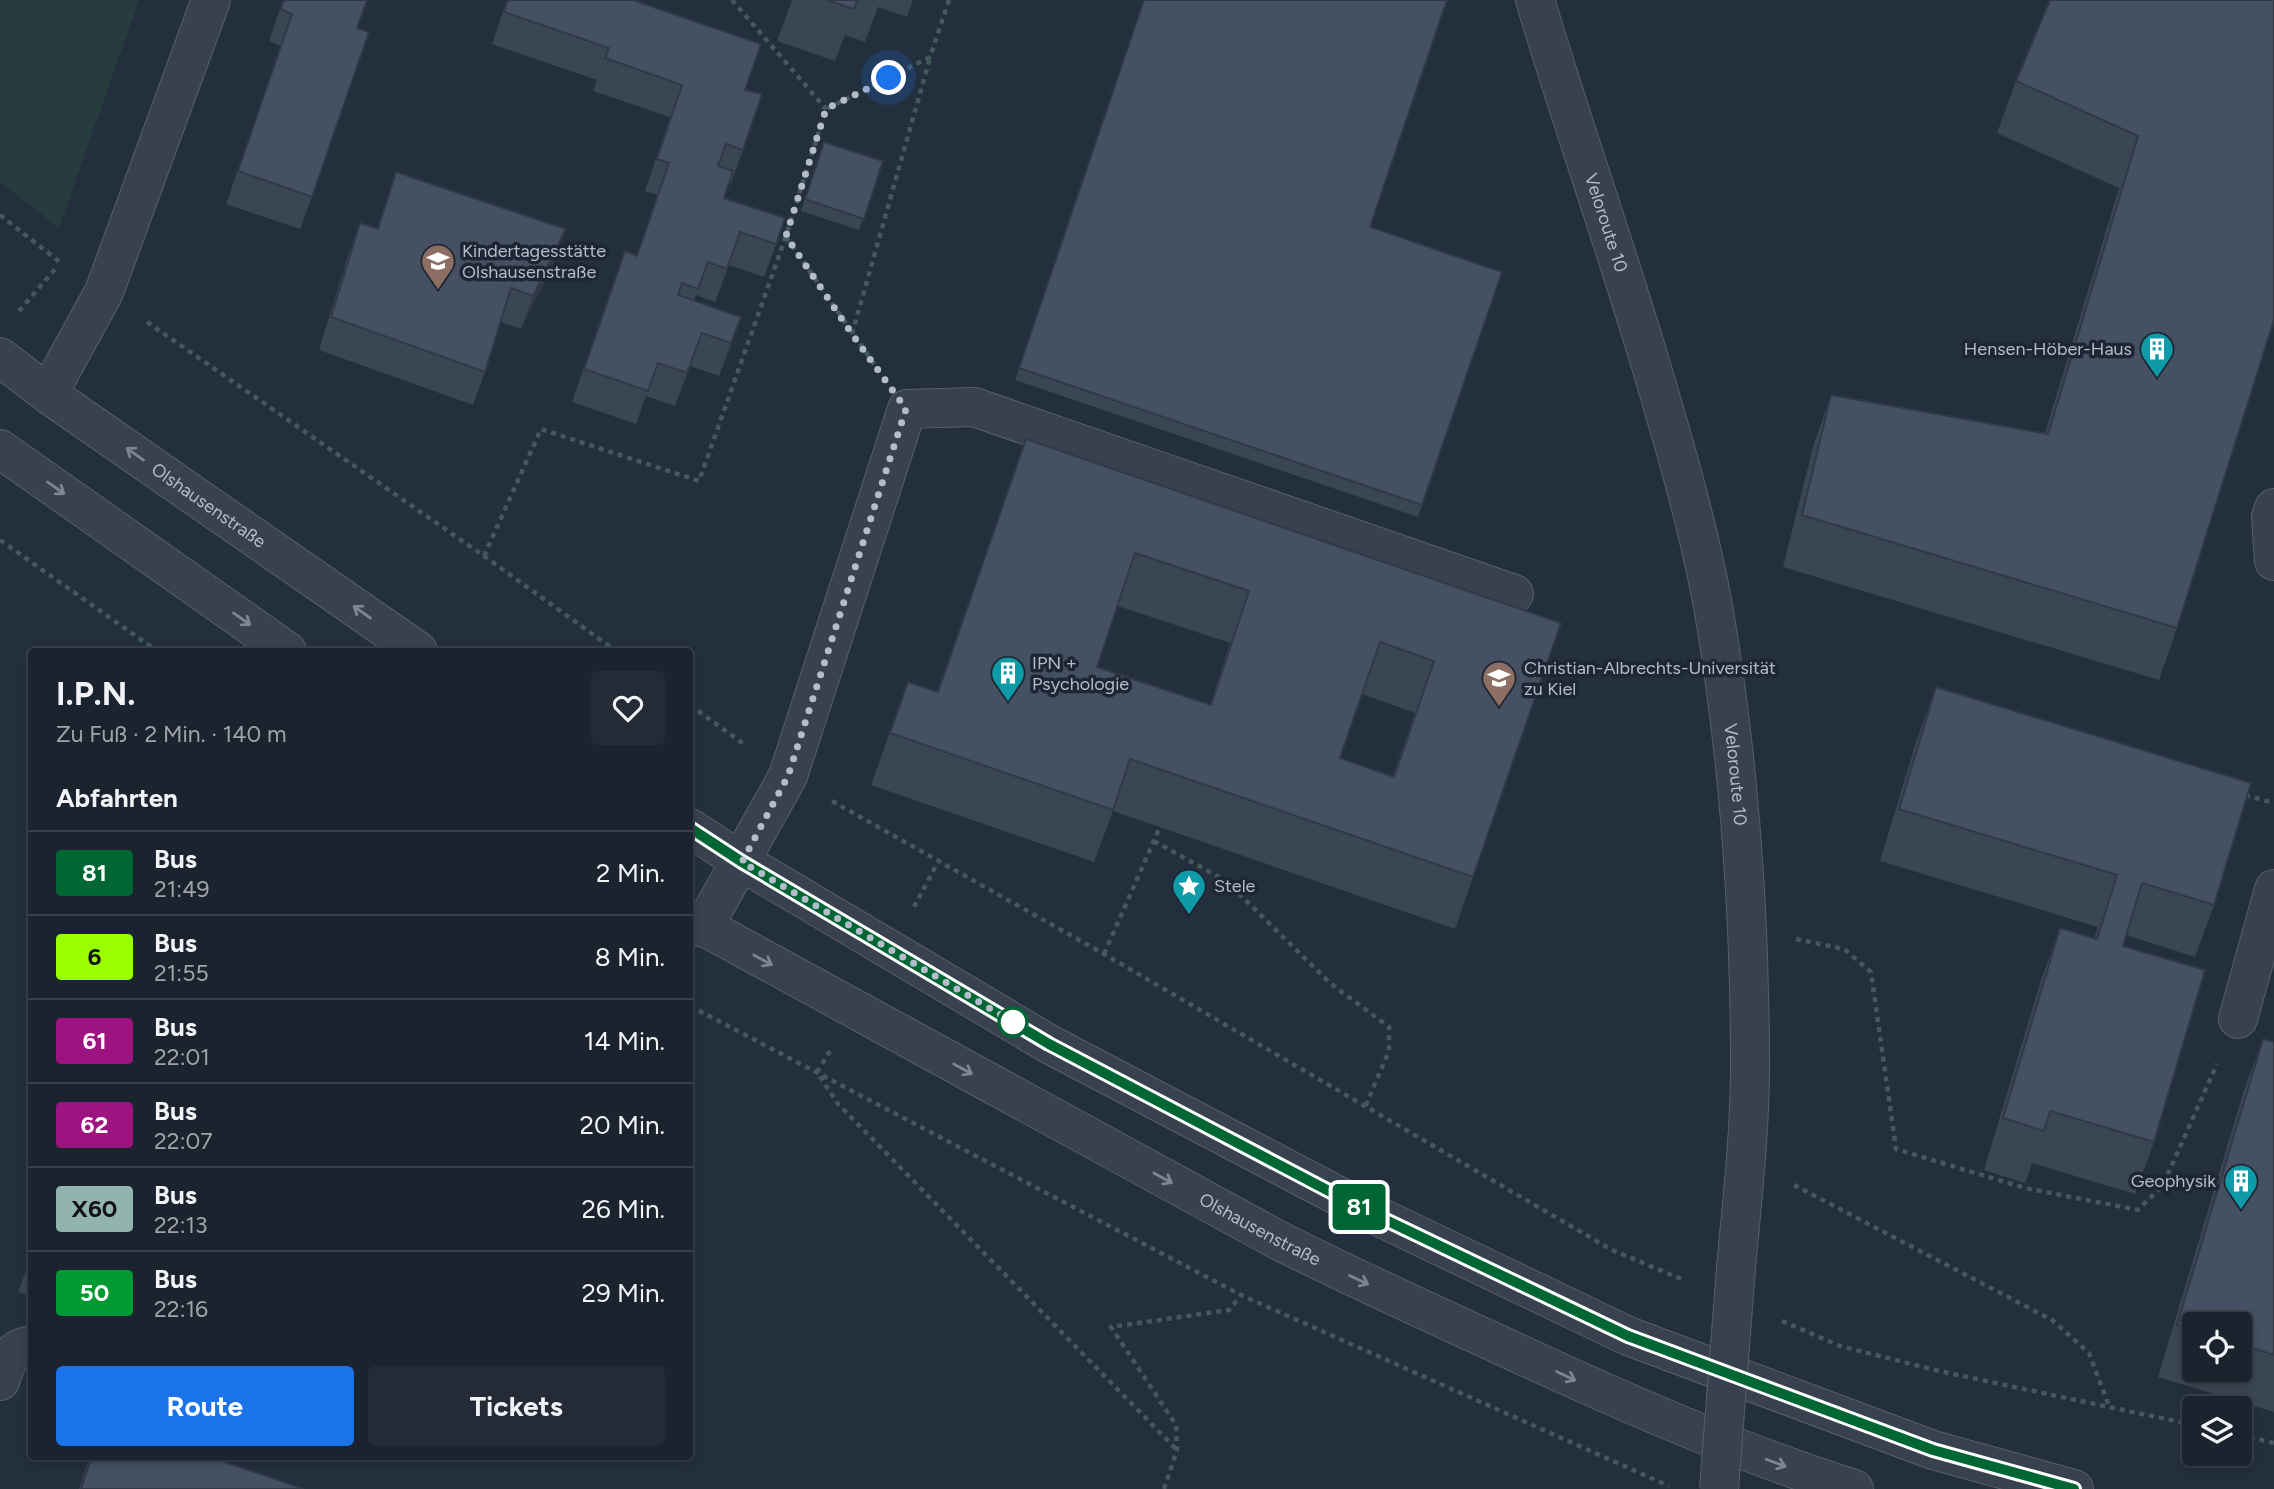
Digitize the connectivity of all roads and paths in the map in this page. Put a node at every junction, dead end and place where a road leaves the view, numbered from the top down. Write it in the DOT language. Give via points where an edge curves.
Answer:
graph roads {
  1 [pos="211,0"];
  2 [pos="732,0"];
  3 [pos="948,0"];
  4 [pos="1535,0"];
  5 [pos="930,57"];
  6 [pos="826,109"];
  7 [pos="0,215"];
  8 [pos="786,236"];
  9 [pos="60,262"];
  10 [pos="104,292"];
  11 [pos="17,314"];
  12 [pos="852,334"];
  13 [pos="0,357"];
  14 [pos="48,394"];
  15 [pos="906,409"];
  16 [pos="0,449"];
  17 [pos="2274,508"];
  18 [pos="0,540"];
  19 [pos="484,556"];
  20 [pos="2274,561"];
  21 [pos="1514,594"];
  22 [pos="153,648"];
  23 [pos="283,648"];
  24 [pos="414,648"];
  25 [pos="611,648"];
  26 [pos="693,707"];
  27 [pos="788,776"];
  28 [pos="2236,792"];
  29 [pos="2274,803"];
  30 [pos="1160,827"];
  31 [pos="693,830"];
  32 [pos="1154,841"];
  33 [pos="742,862"];
  34 [pos="2274,890"];
  35 [pos="696,923"];
  36 [pos="1746,934"];
  37 [pos="1104,954"];
  38 [pos="693,1008"];
  39 [pos="2238,1019"];
  40 [pos="817,1072"];
  41 [pos="1365,1107"];
  42 [pos="1790,1183"];
  43 [pos="1688,1282"];
  44 [pos="1241,1295"];
  45 [pos="1777,1319"];
  46 [pos="28,1346"];
  47 [pos="0,1381"];
  48 [pos="2109,1407"];
  49 [pos="2182,1422"];
  50 [pos="2252,1438"];
  51 [pos="2274,1443"];
  52 [pos="1177,1450"];
  53 [pos="1164,1489"];
  54 [pos="1675,1489"];
  55 [pos="1718,1489"];
  56 [pos="1854,1489"];
  57 [pos="2074,1489"];
  1 -- 10 [label="street"];
  2 -- 6 [label="path"];
  3 -- 5 [label="path"];
  4 -- 36 [label="street, Veloroute 10" via="1660,393 1701,552 1731,723"];
  5 -- 6 [label="path"];
  5 -- 12 [label="path"];
  6 -- 8 [label="path"];
  7 -- 9 [label="path"];
  8 -- 12 [label="path"];
  8 -- 19 [label="path" via="699,481 541,429"];
  9 -- 10 [label="path"];
  9 -- 11 [label="path"];
  10 -- 14 [label="street"];
  10 -- 19 [label="path"];
  12 -- 15 [label="path"];
  13 -- 14 [label="street, Olshausenstraße"];
  24 -- 14 [label="street, Olshausenstraße, one-way"];
  15 -- 21 [label="street" via="974,407"];
  15 -- 27 [label="street"];
  16 -- 23 [label="street, one-way"];
  17 -- 20 [label="street"];
  18 -- 22 [label="path"];
  19 -- 25 [label="path"];
  26 -- 27 [label="path"];
  27 -- 33 [label="street"];
  27 -- 37 [label="path"];
  28 -- 29 [label="path"];
  30 -- 32 [label="path"];
  31 -- 33 [label="street"];
  32 -- 37 [label="path"];
  32 -- 41 [label="path" via="1226,881 1330,983 1389,1027 1389,1051"];
  33 -- 35 [label="street"];
  33 -- 57 [label="street" via="1049,1044 1367,1211 1628,1336 1933,1450"];
  34 -- 39 [label="street"];
  35 -- 56 [label="street, Olshausenstraße, one-way" via="1276,1240 1617,1399 1782,1466"];
  36 -- 39 [label="path" via="1802,939 1844,949 1871,972 1896,1149 2025,1188 2138,1210 2163,1185"];
  36 -- 55 [label="street, Veloroute 10, bridge" via="1750,1067"];
  37 -- 41 [label="path"];
  38 -- 40 [label="path"];
  40 -- 44 [label="path"];
  40 -- 52 [label="path" via="838,1104"];
  41 -- 43 [label="path" via="1612,1250"];
  42 -- 48 [label="path" via="2052,1320 2088,1353"];
  44 -- 52 [label="path" via="1229,1310 1111,1327 1176,1424"];
  44 -- 54 [label="path"];
  45 -- 48 [label="path" via="1840,1346"];
  46 -- 47 [label="street" via="8,1357"];
  48 -- 49 [label="path"];
  50 -- 51 [label="path"];
  52 -- 53 [label="path"];
}
